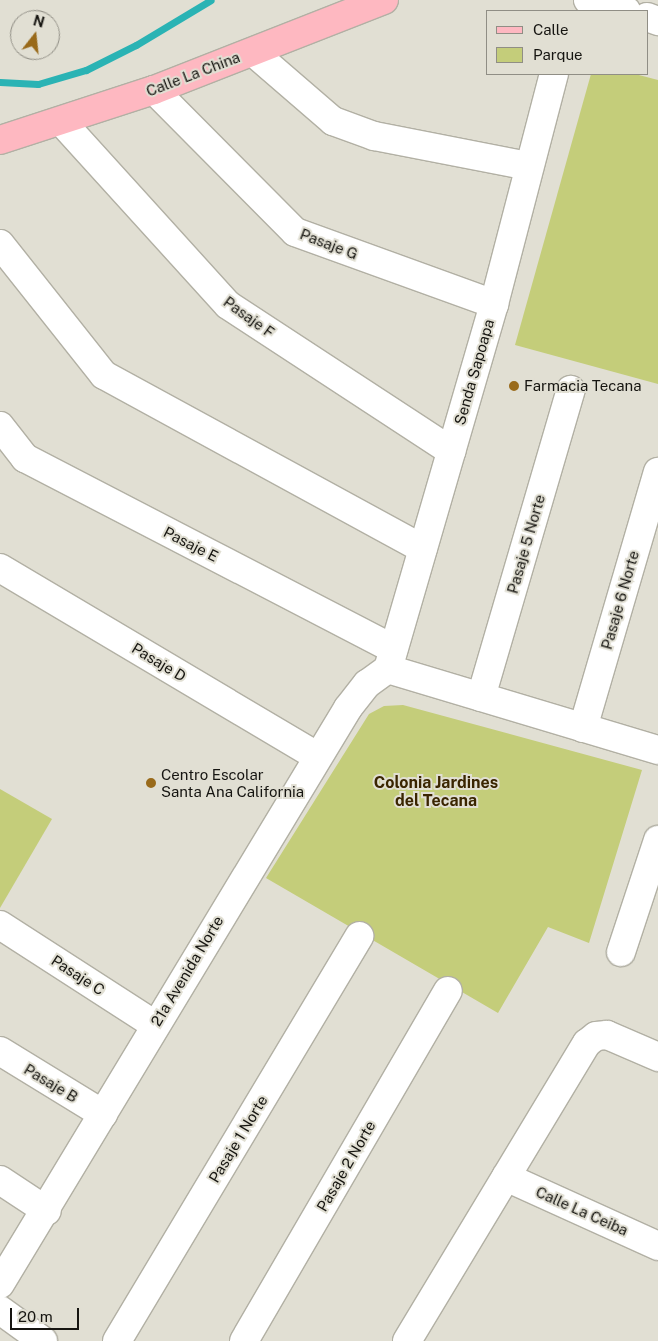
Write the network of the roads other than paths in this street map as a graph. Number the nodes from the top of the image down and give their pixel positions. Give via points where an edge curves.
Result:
1 (384, 0) edge
2 (588, 0) edge
3 (623, 10) edge
4 (253, 52) junction
5 (554, 75) edge
6 (154, 90) junction
7 (61, 121) junction
8 (0, 140) edge
9 (528, 166) junction
10 (0, 244) edge
11 (494, 304) junction
12 (571, 390) dead end
13 (0, 426) edge
14 (451, 451) junction
15 (658, 472) edge
16 (422, 548) junction
17 (0, 568) edge
18 (391, 659) junction
19 (481, 697) junction
20 (583, 728) junction
21 (658, 750) edge
22 (318, 756) junction
23 (658, 840) edge
24 (0, 925) edge
25 (358, 936) dead end
26 (621, 952) dead end
27 (448, 991) dead end
28 (155, 1025) junction
29 (0, 1051) edge
30 (658, 1057) edge
31 (103, 1114) junction
32 (506, 1177) junction
33 (0, 1180) edge
34 (46, 1211) junction
35 (658, 1246) edge
36 (0, 1284) edge
37 (0, 1310) edge
38 (43, 1341) edge
39 (117, 1341) edge
40 (244, 1341) edge
41 (407, 1341) edge

1 - 4 main road, Calle La China
2 - 3 street
4 - 6 main road, Calle La China
4 - 9 street via 333,121 374,136
5 - 9 street, Senda Sapoapa
6 - 7 main road, Calle La China
6 - 11 street, Pasaje G via 296,232
7 - 8 main road, Calle La China
7 - 14 street, Pasaje F via 228,305
9 - 11 street, Senda Sapoapa
10 - 16 street via 104,375
11 - 14 street, Senda Sapoapa
12 - 19 street, Pasaje 5 Norte
13 - 18 street, Pasaje E via 25,458
14 - 16 street, Senda Sapoapa
15 - 20 street, Pasaje 6 Norte
16 - 18 street, Senda Sapoapa
17 - 22 street, Pasaje D
18 - 19 street, Pasaje E
18 - 22 street, 21a Avenida Norte via 348,708
19 - 20 street, Pasaje E
20 - 21 street, Pasaje E
22 - 28 street, 21a Avenida Norte
23 - 26 street
24 - 28 street, Pasaje C
25 - 39 street, Pasaje 1 Norte
27 - 40 street, Pasaje 2 Norte
28 - 31 street, 21a Avenida Norte
29 - 31 street, Pasaje B
30 - 32 street via 607,1035 596,1036 587,1043
31 - 34 street, 21a Avenida Norte
32 - 35 street, Calle La Ceiba
32 - 41 street
33 - 34 street
34 - 36 street, 21a Avenida Norte
37 - 38 street

